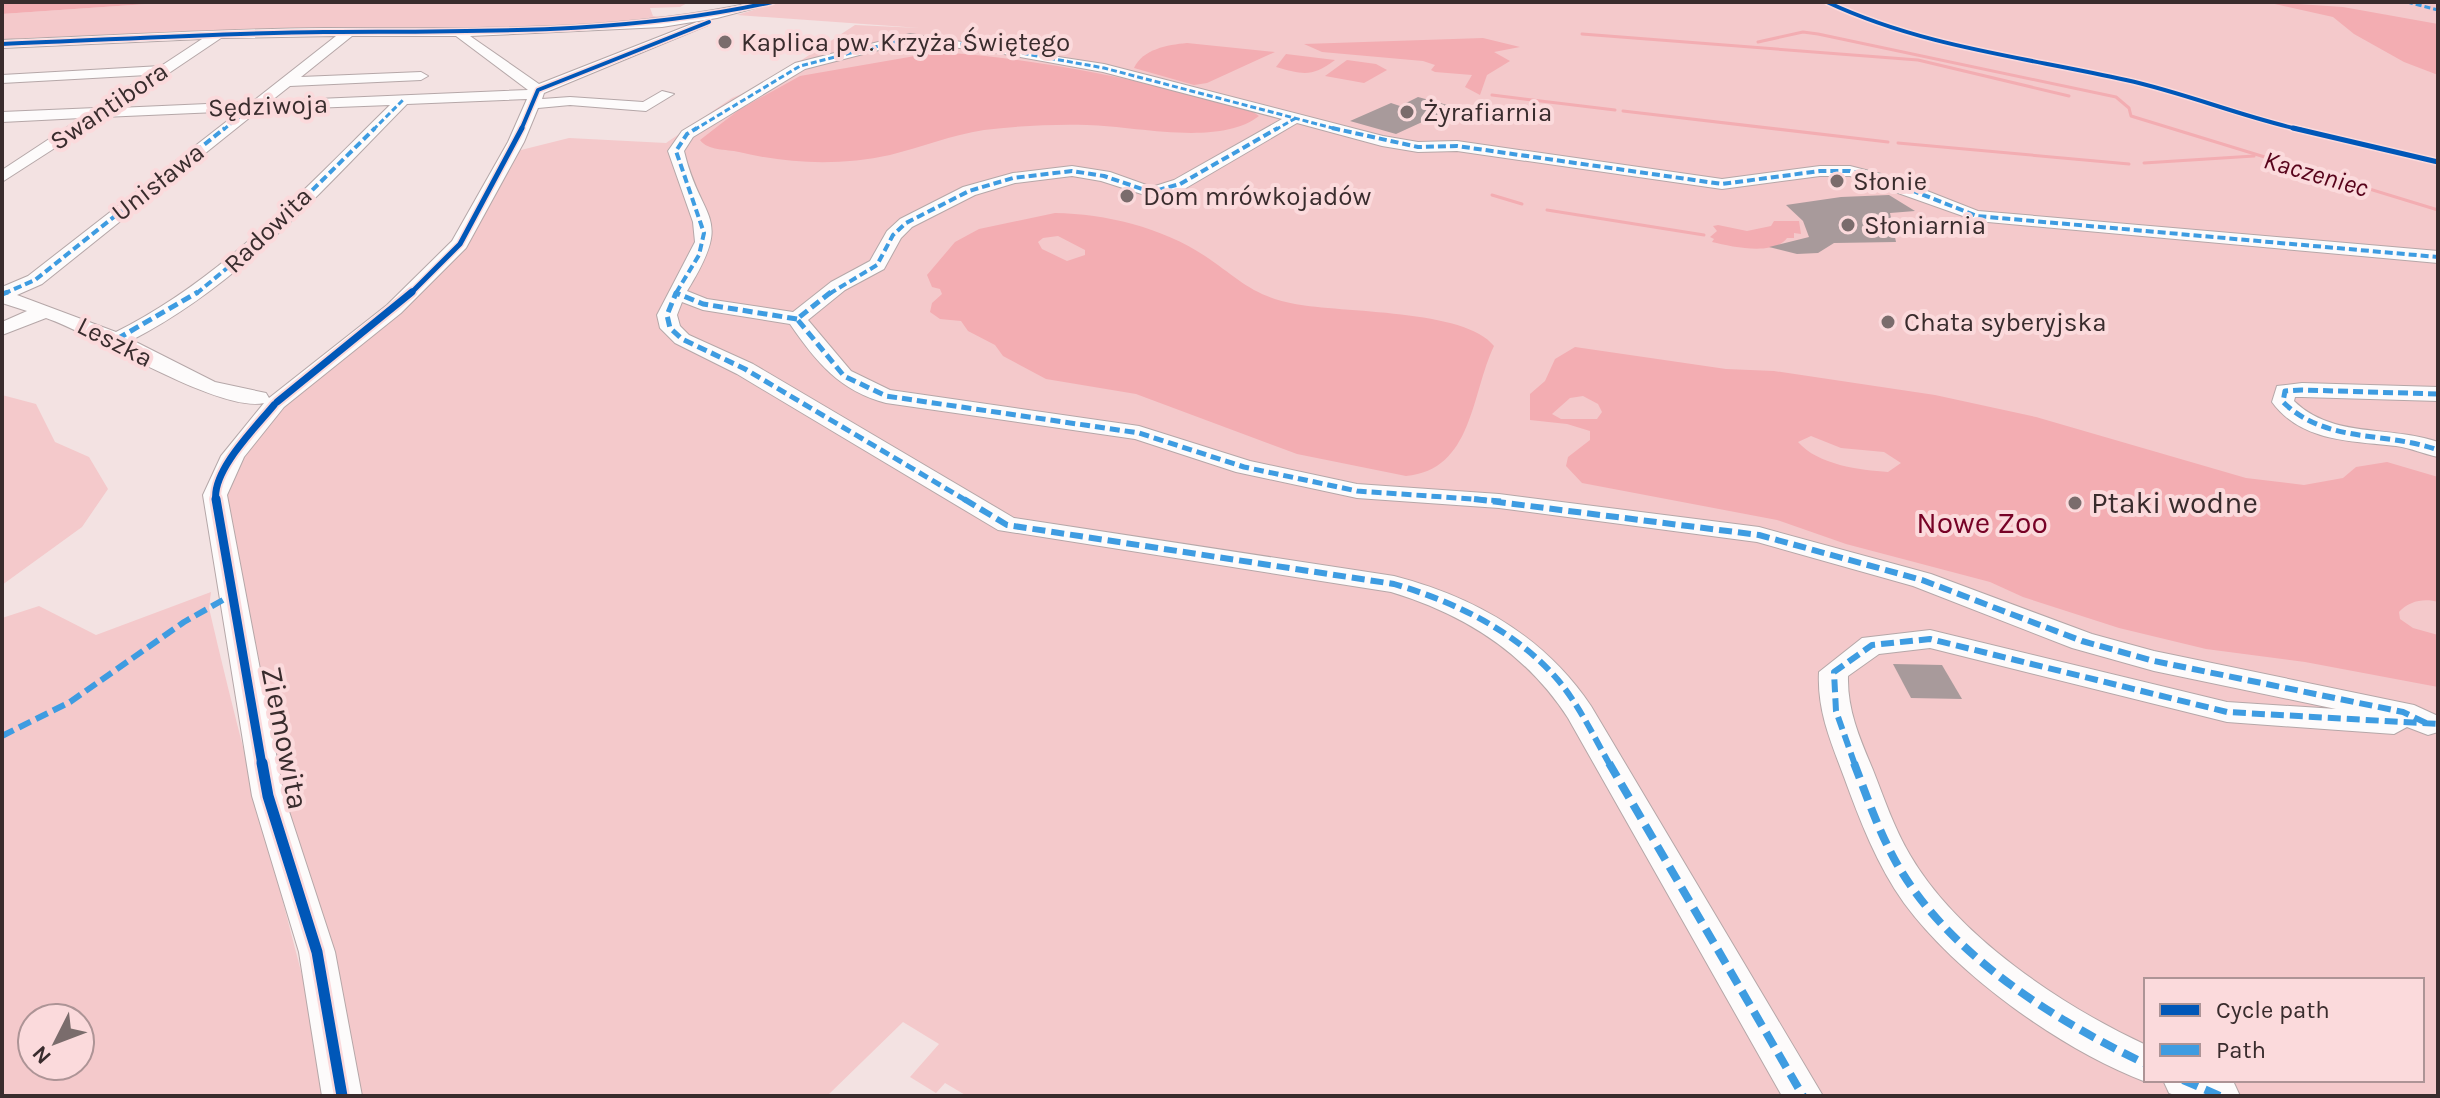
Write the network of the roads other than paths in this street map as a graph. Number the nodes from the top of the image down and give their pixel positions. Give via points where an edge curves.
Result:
1 (772, 2) edge
2 (730, 12) junction
3 (348, 33) junction
4 (465, 34) junction
5 (217, 36) junction
6 (70, 42) junction
7 (2, 44) edge
8 (43, 57) dead end
9 (162, 70) junction
10 (421, 76) dead end
11 (2, 79) edge
12 (283, 82) junction
13 (667, 94) dead end
14 (534, 96) junction
15 (403, 100) junction
16 (253, 106) junction
17 (646, 107) junction
18 (99, 112) junction
19 (2, 117) edge
20 (1296, 118) junction
21 (625, 120) dead end
22 (2, 177) edge
23 (2438, 257) edge
24 (2, 295) edge
25 (672, 304) junction
26 (47, 310) junction
27 (797, 319) junction
28 (2, 329) edge
29 (117, 339) junction
30 (2438, 394) edge
31 (260, 407) junction
32 (2438, 450) edge
33 (2433, 724) edge
34 (2144, 1063) edge
35 (2188, 1082) edge
36 (342, 1096) edge
37 (1803, 1096) edge
38 (2220, 1096) edge

1 - 2 street
2 - 4 street via 588,28
2 - 14 street, Sędziwoja
3 - 4 street
3 - 5 street
3 - 12 street, Unisława
4 - 14 street via 462,37
5 - 6 street
5 - 9 street, Swantibora
6 - 7 street
6 - 8 street
9 - 11 street
9 - 18 street, Swantibora
10 - 12 street
12 - 16 street, Unisława
13 - 17 street
14 - 15 street, Sędziwoja
14 - 17 street
14 - 31 street, Ziemowita via 516,142 460,244 394,309 305,382
15 - 16 street, Sędziwoja
15 - 29 street, Radowita via 224,274 161,319
16 - 18 street, Sędziwoja
16 - 24 street, Unisława via 35,280
17 - 21 street
18 - 19 street, Sędziwoja
18 - 22 street, Swantibora
20 - 23 street via 1404,145 1457,146 1705,183 1756,184 1823,170 1851,171 1907,186 1977,216
20 - 25 street via 1104,68 993,48 910,38 828,56 777,78 683,139 676,151 677,167 704,228 704,242
20 - 27 street via 1180,184 1151,192 1072,171 1013,178 969,191 912,218 893,235 877,265 838,286
24 - 26 street, Leszka
25 - 27 street
25 - 37 street via 670,328 682,339 745,369 1007,525 1394,584 1431,595 1498,628 1559,681 1580,713
26 - 28 street
26 - 29 street, Leszka
27 - 33 street via 832,369 848,382 886,396 1139,433 1244,467 1357,491 1499,501 1759,535 1922,580 2111,649 2403,712
29 - 31 street, Leszka via 190,379
30 - 32 street via 2302,390 2285,391 2283,402 2315,426
31 - 36 street, Ziemowita via 222,469 215,495 268,796 317,952
33 - 34 street via 2227,712 1930,639 1880,642 1834,672 1831,700 1899,867 1945,924 2020,989
35 - 38 street

